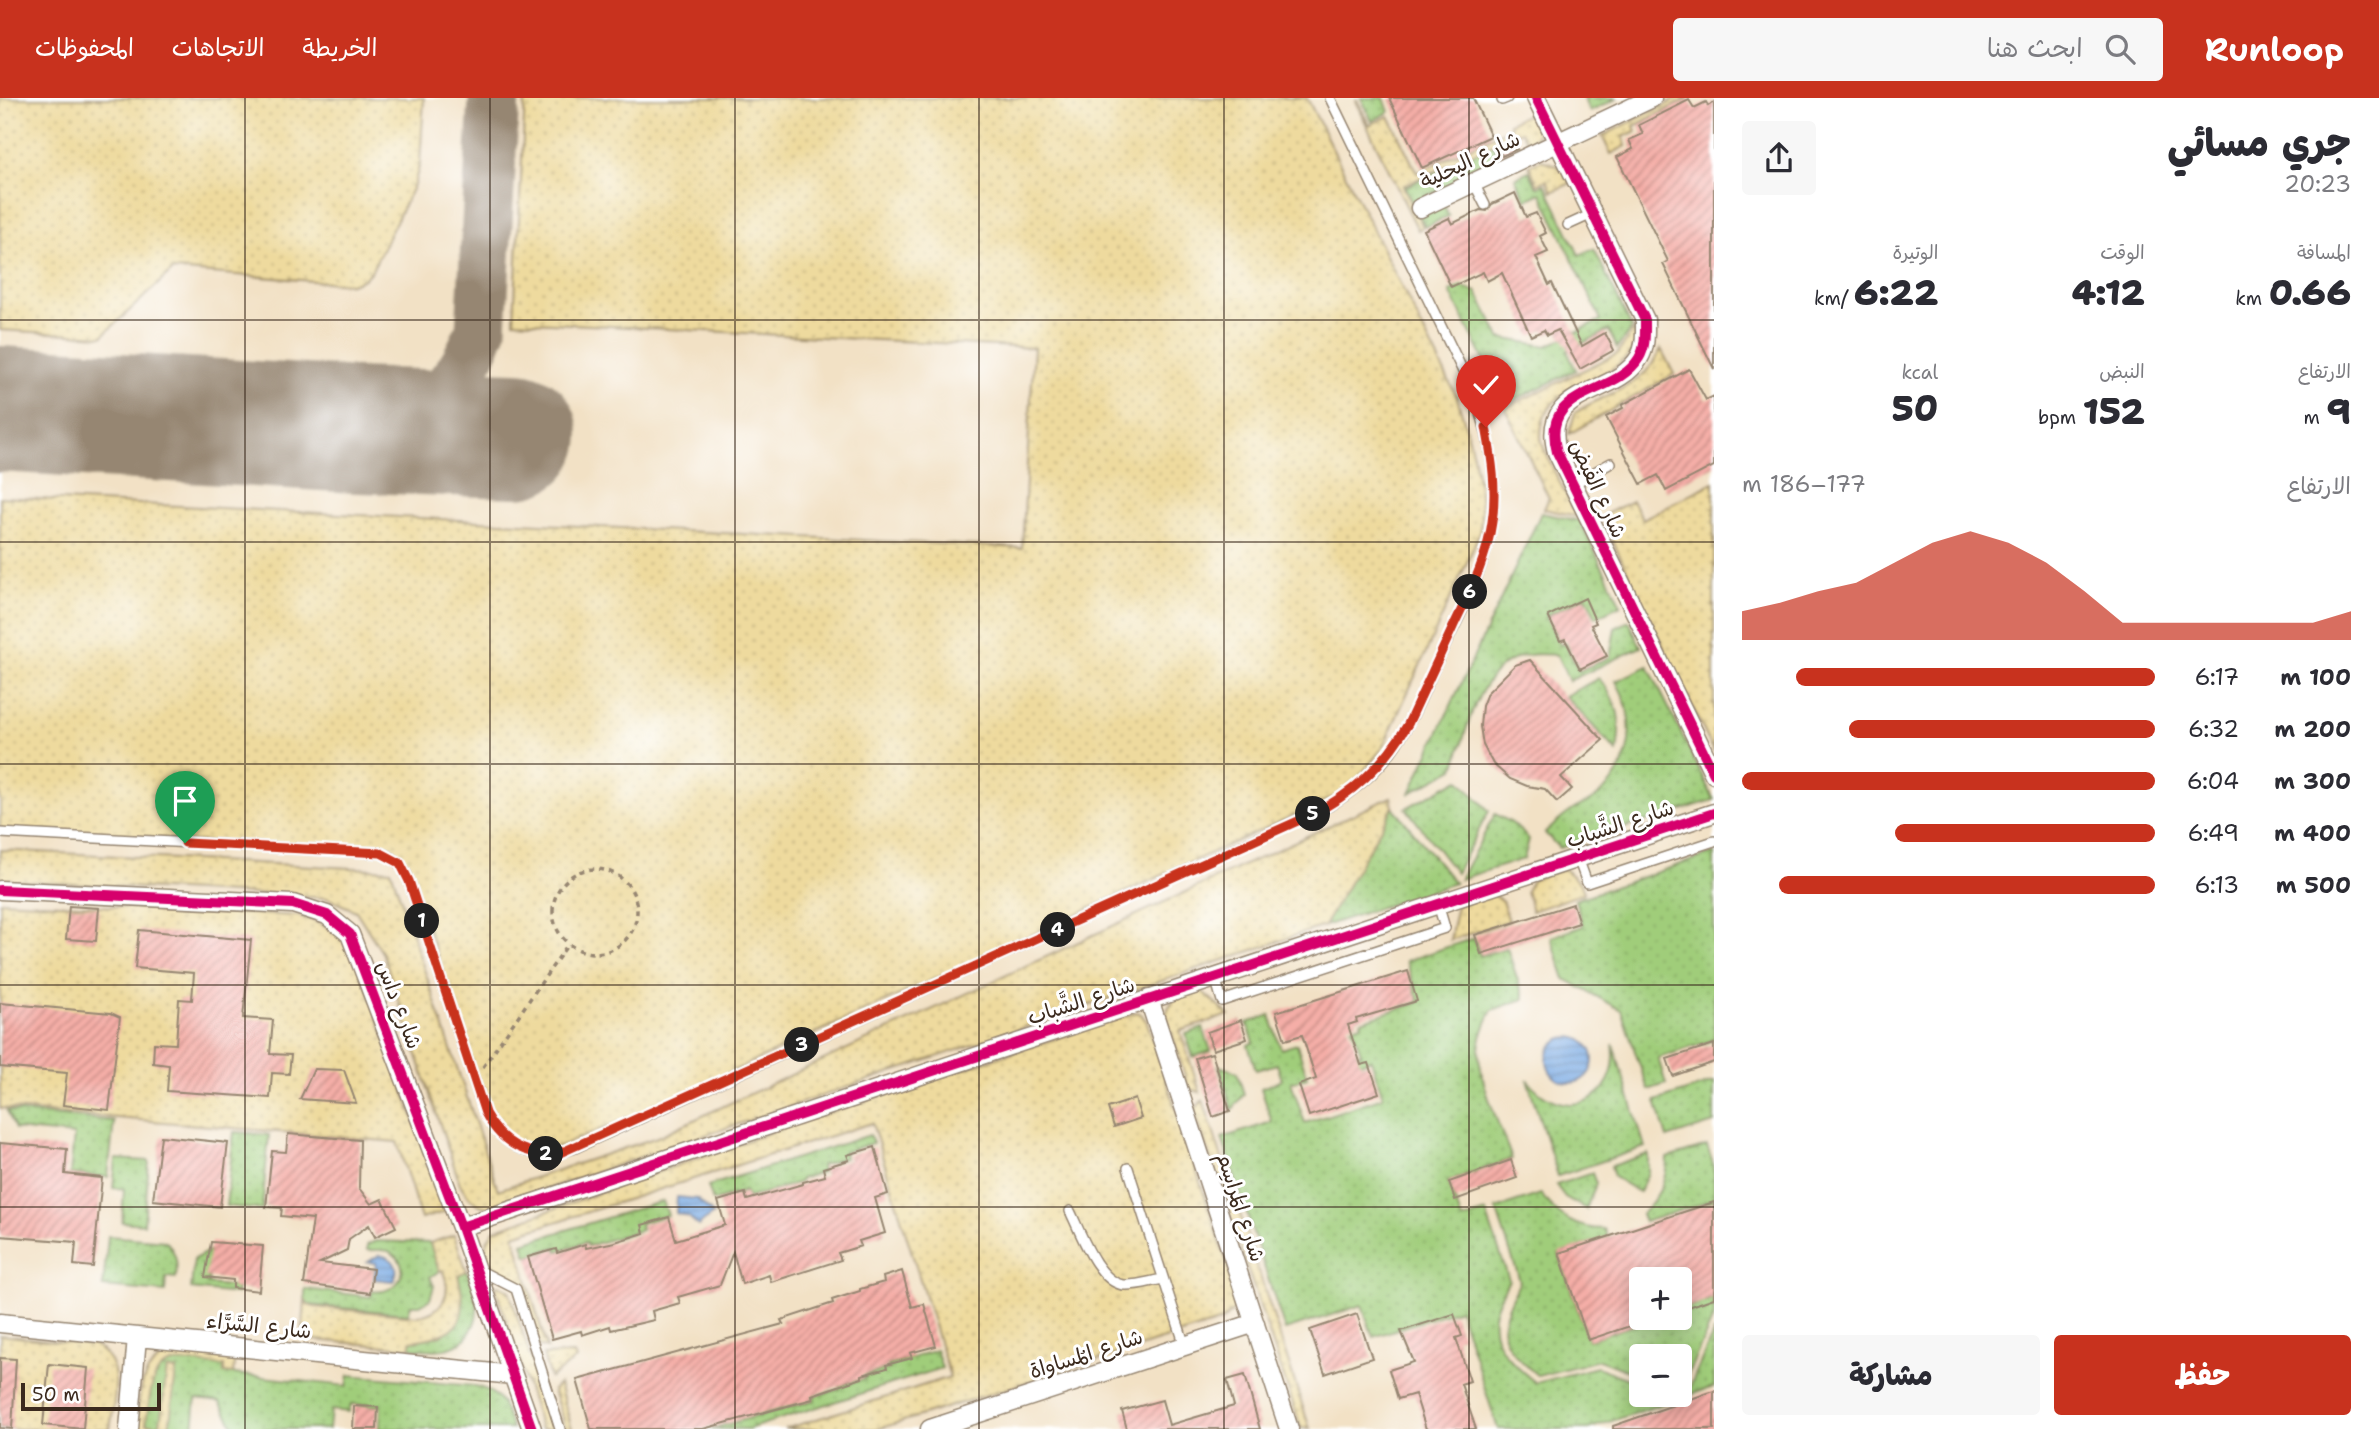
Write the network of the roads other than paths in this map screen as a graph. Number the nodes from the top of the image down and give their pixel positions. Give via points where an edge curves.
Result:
1 (1330, 98) edge
2 (1535, 98) edge
3 (1652, 98) edge
4 (1558, 144) junction
5 (1474, 183) junction
6 (1485, 205) dead end
7 (1420, 208) dead end
8 (1592, 214) junction
9 (1568, 225) dead end
10 (1611, 463) dead end
11 (1573, 484) junction
12 (1714, 774) edge
13 (1714, 813) edge
14 (0, 833) edge
15 (1714, 841) edge
16 (1578, 858) junction
17 (0, 890) edge
18 (1438, 904) junction
19 (1215, 977) junction
20 (1149, 999) junction
21 (1128, 1168) dead end
22 (1070, 1211) dead end
23 (460, 1227) junction
24 (475, 1268) junction
25 (1163, 1279) junction
26 (1255, 1323) junction
27 (0, 1324) edge
28 (137, 1337) junction
29 (1185, 1346) junction
30 (513, 1375) junction
31 (129, 1429) edge
32 (532, 1429) edge
33 (560, 1429) edge
34 (930, 1429) edge
35 (1289, 1429) edge

1 - 14 lane via 1475,396 1486,427 1494,490 1492,522 1474,584 1408,724 1382,762 1349,794 575,1148 545,1154 515,1147 502,1138 485,1113 406,872 391,856
2 - 4 street, شارع الفَيض
3 - 4 street, شارع اليحلية
4 - 5 street, شارع اليحلية
4 - 8 street, شارع الفَيض
5 - 6 lane
5 - 7 street, شارع اليحلية
8 - 9 lane
8 - 11 street, شارع الفَيض via 1645,320 1645,340 1639,359 1622,375 1568,403 1556,418 1552,435
10 - 11 lane
11 - 12 street, شارع الفَيض
13 - 16 street, شارع الشَّباب
15 - 16 lane, شارع الشَّباب via 1587,883
16 - 18 street, شارع الشَّباب
17 - 23 street, شارع داس via 293,904 327,915 351,934
18 - 19 street, شارع الشَّباب
18 - 19 lane via 1445,928 1222,1001
19 - 20 street, شارع الشَّباب
20 - 23 street, شارع الشَّباب
20 - 26 street, شارع المَراسِم
21 - 25 lane
22 - 25 lane via 1097,1266 1108,1278 1123,1285
23 - 24 street, شارع داس
24 - 30 street, شارع داس
24 - 33 lane via 516,1289
25 - 29 lane
26 - 29 street, شارع المُساواة
26 - 35 street, شارع المَراسِم
27 - 28 street, شارع السَّرَّاء
28 - 30 street, شارع السَّرَّاء
28 - 31 street
29 - 34 street, شارع المُساواة
30 - 32 street, شارع داس

